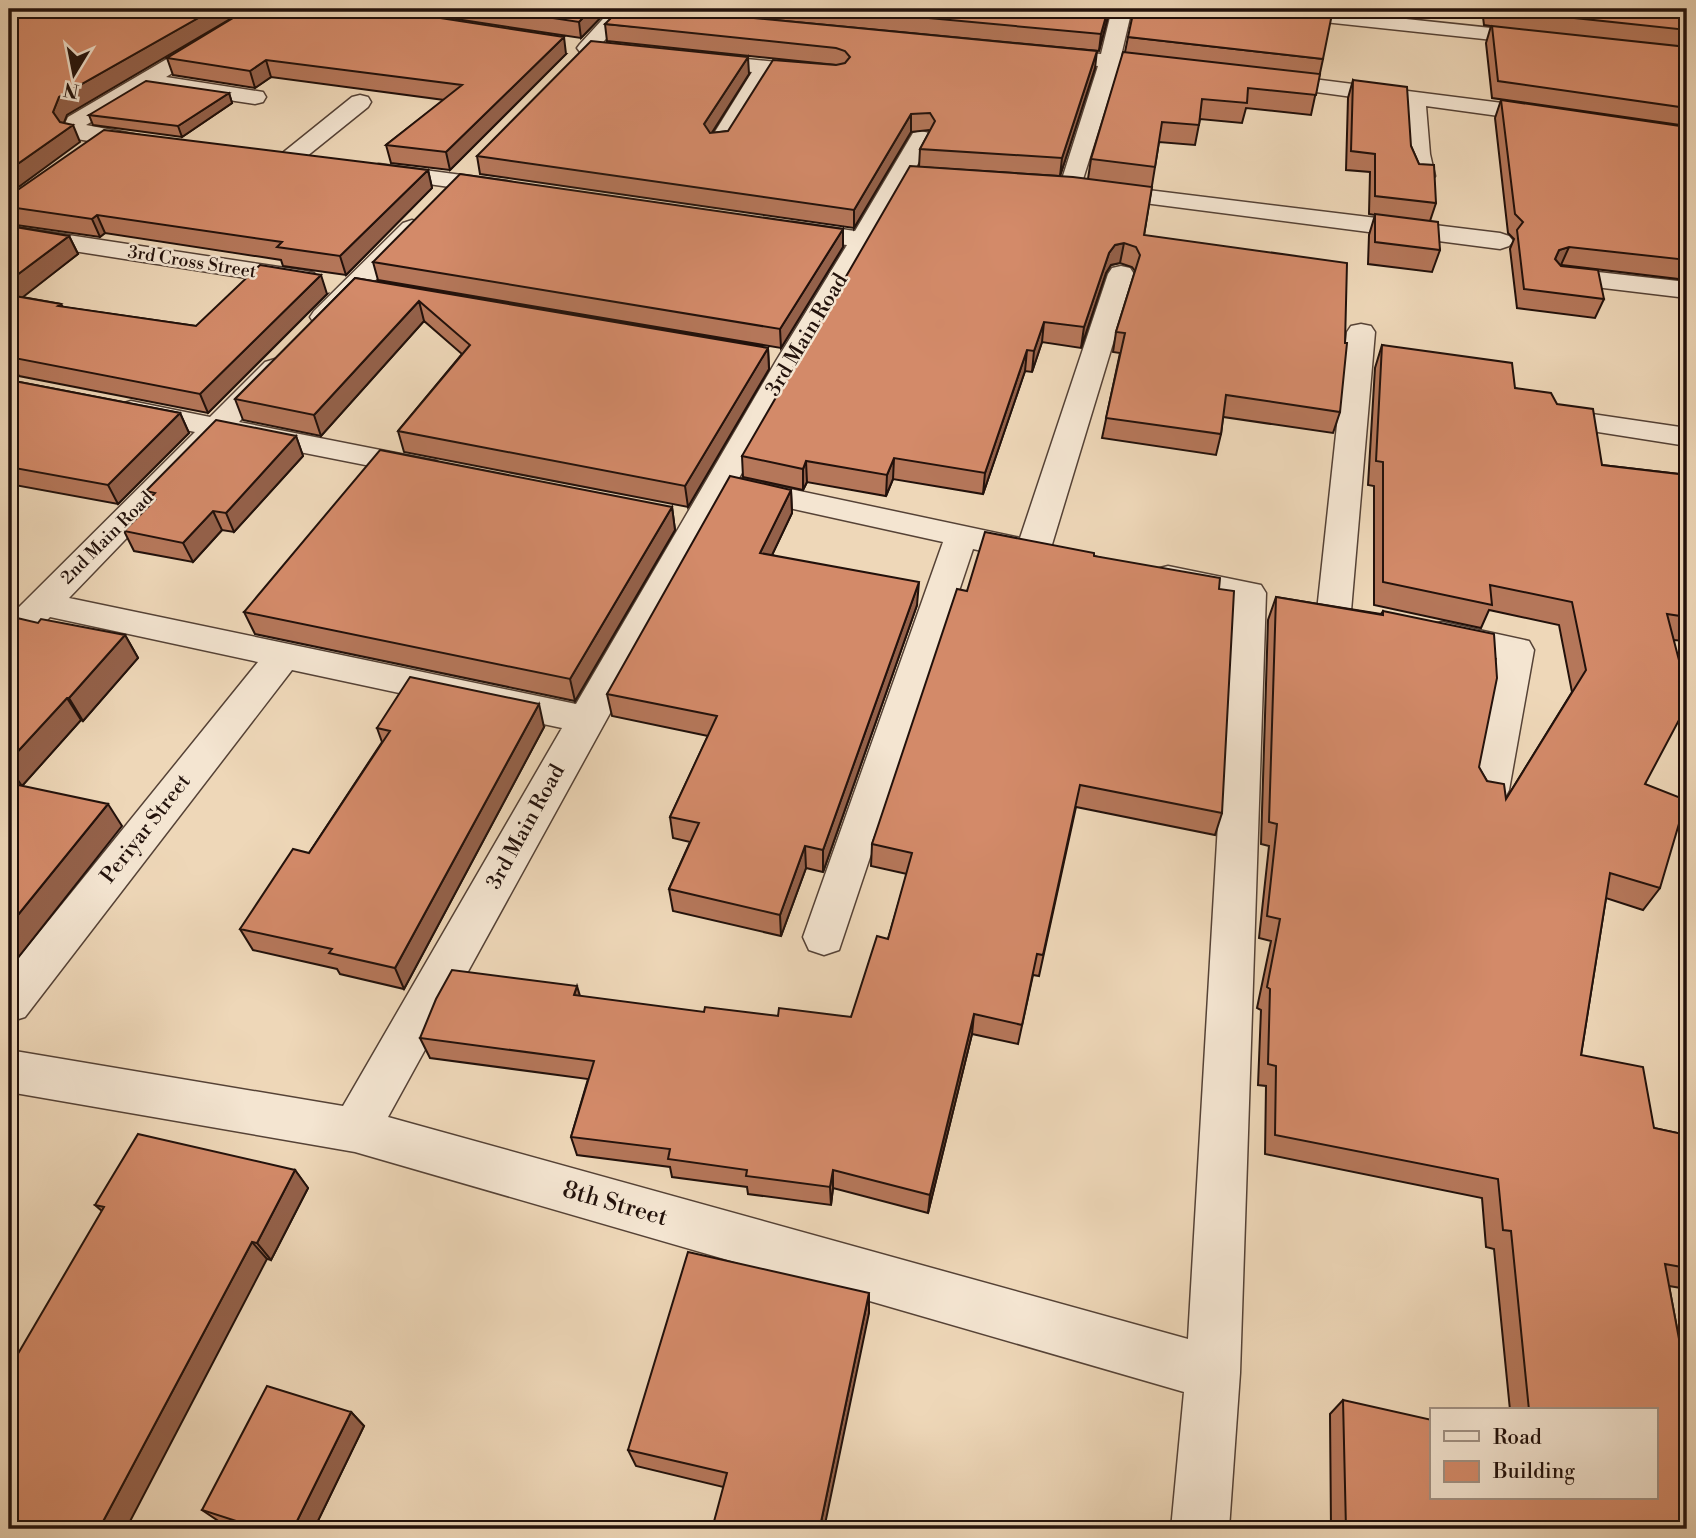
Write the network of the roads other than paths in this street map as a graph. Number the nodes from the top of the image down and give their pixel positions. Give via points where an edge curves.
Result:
1 (266, 9) edge
2 (1122, 9) edge
3 (1259, 9) edge
4 (621, 11) edge
5 (673, 19) edge
6 (1564, 41) edge
7 (587, 48) junction
8 (614, 51) edge
9 (1028, 53) edge
10 (565, 55) dead end
11 (682, 59) edge
12 (1110, 61) junction
13 (766, 67) junction
14 (1193, 71) edge
15 (836, 74) edge
16 (1249, 77) edge
17 (146, 81) junction
18 (255, 97) dead end
19 (1415, 97) junction
20 (360, 102) dead end
21 (1565, 119) edge
22 (921, 138) edge
23 (719, 143) edge
24 (177, 147) edge
25 (900, 175) junction
26 (1423, 176) edge
27 (979, 180) edge
28 (1005, 182) edge
29 (1071, 187) junction
30 (452, 188) junction
31 (541, 193) edge
32 (769, 226) edge
33 (9, 233) edge
34 (863, 240) junction
35 (1500, 241) dead end
36 (1121, 274) dead end
37 (1562, 276) edge
38 (355, 287) junction
39 (1687, 290) edge
40 (382, 291) edge
41 (1361, 332) dead end
42 (309, 333) edge
43 (290, 352) edge
44 (100, 404) edge
45 (1558, 418) edge
46 (217, 427) junction
47 (1687, 437) edge
48 (458, 474) edge
49 (720, 484) junction
50 (961, 537) junction
51 (1032, 551) junction
52 (1073, 558) edge
53 (1127, 569) edge
54 (1277, 599) junction
55 (42, 604) junction
56 (1412, 627) edge
57 (9, 638) edge
58 (283, 656) junction
59 (586, 720) junction
60 (1489, 790) edge
61 (824, 937) dead end
62 (9, 1003) edge
63 (9, 1071) edge
64 (355, 1130) junction
65 (1213, 1373) junction
66 (1200, 1529) edge

1 - 17 street
2 - 12 street
3 - 6 street
4 - 5 street
4 - 7 street
7 - 8 street
7 - 10 street
9 - 12 street
11 - 13 street
12 - 14 street
12 - 29 street
13 - 15 street
13 - 23 street
16 - 19 street
17 - 18 street
17 - 24 street via 76,122 74,128 96,146
19 - 21 street
19 - 26 street
20 - 30 street via 274,158
22 - 25 street, 3rd Main Road
25 - 27 street
25 - 34 street, 3rd Main Road
28 - 29 street
29 - 35 street
30 - 31 street
30 - 38 street
32 - 34 street
33 - 38 street, 3rd Cross Street
34 - 49 street, 3rd Main Road via 777,358
36 - 51 street
37 - 39 street
38 - 40 street, 3rd Cross Street
38 - 42 street
41 - 54 street via 1347,614
43 - 46 street, 2nd Main Road
44 - 46 street
45 - 47 street
46 - 48 street
46 - 55 street, 2nd Main Road
49 - 50 street
49 - 59 street, 3rd Main Road via 686,519
50 - 51 street
50 - 61 street
51 - 52 street
53 - 54 street
54 - 65 street
55 - 57 street, 2nd Main Road
55 - 58 street
56 - 60 street via 1516,650
58 - 59 street
58 - 62 street, Periyar Street
59 - 64 street, 3rd Main Road
63 - 64 street, 8th Street
64 - 65 street, 8th Street
65 - 66 street

